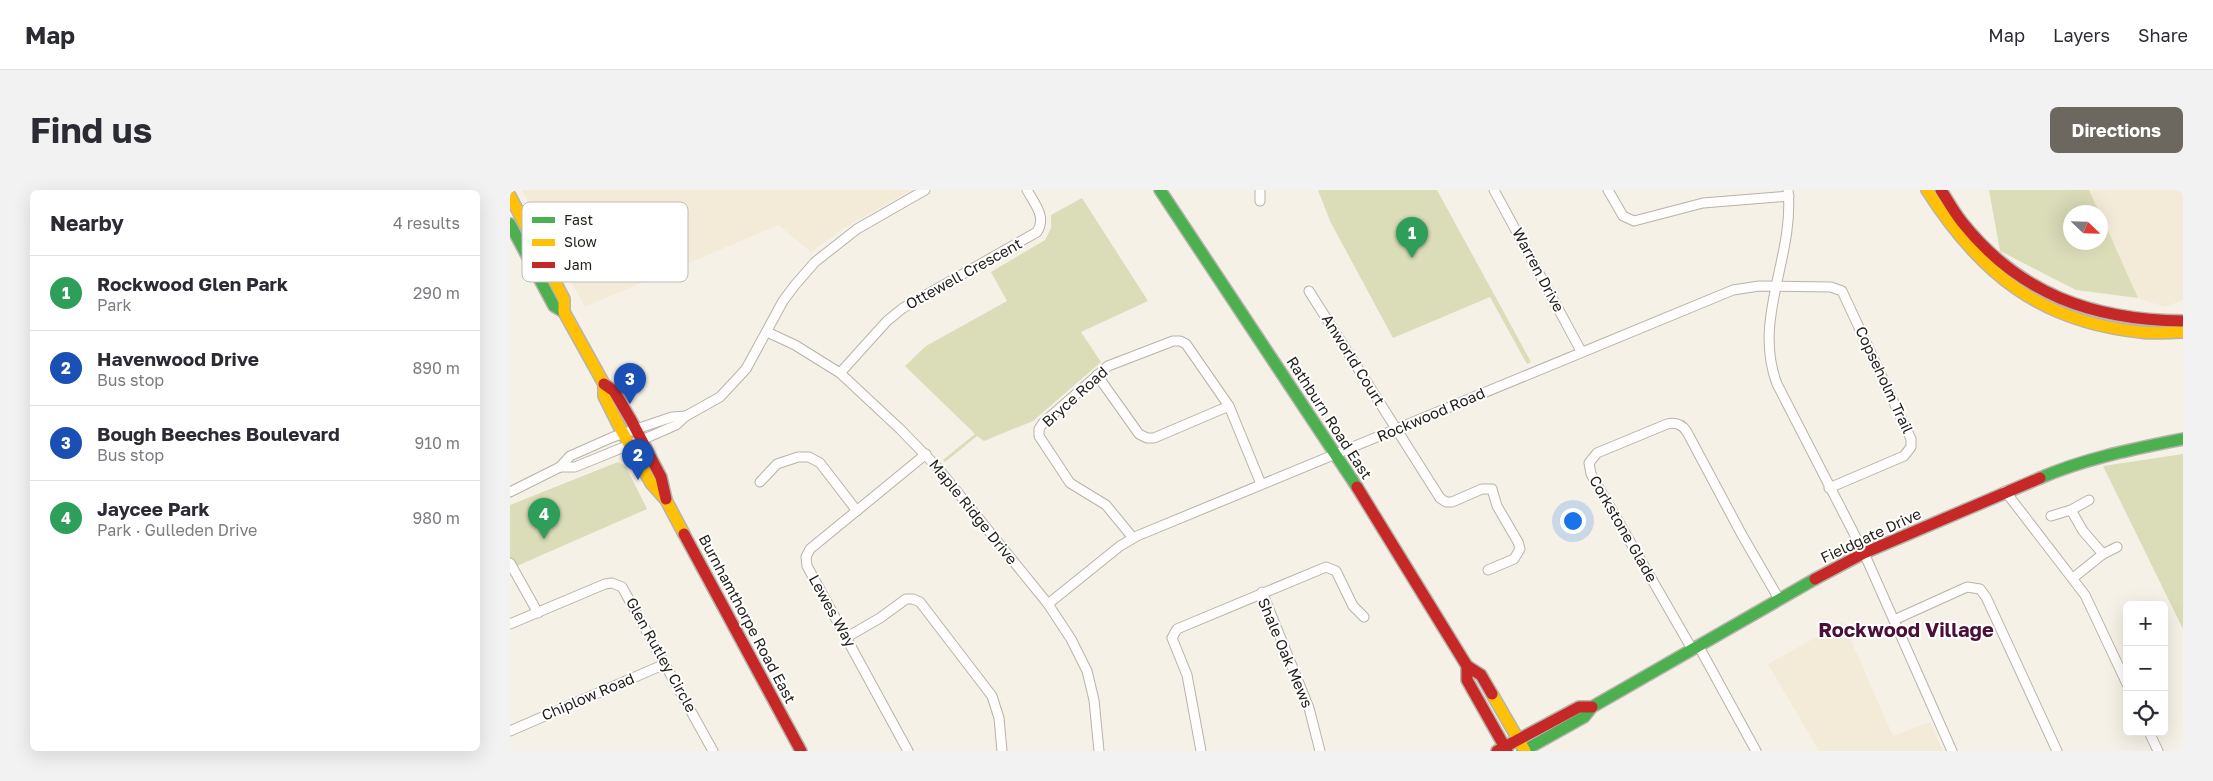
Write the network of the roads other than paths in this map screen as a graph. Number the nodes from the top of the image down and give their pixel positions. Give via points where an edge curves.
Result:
1 (925, 190) edge
2 (1027, 190) edge
3 (1160, 190) edge
4 (1260, 190) edge
5 (1494, 190) edge
6 (1608, 190) edge
7 (1927, 190) edge
8 (1941, 190) edge
9 (1789, 193) edge
10 (510, 196) edge
11 (1260, 201) dead end
12 (522, 219) edge
13 (510, 224) edge
14 (522, 246) edge
15 (541, 282) edge
16 (555, 282) edge
17 (1775, 286) junction
18 (1309, 290) dead end
19 (564, 312) junction
20 (2183, 321) edge
21 (767, 332) junction
22 (2183, 332) edge
23 (1582, 351) junction
24 (840, 373) junction
25 (1097, 375) junction
26 (1229, 406) junction
27 (1397, 430) junction
28 (633, 437) junction
29 (2183, 440) edge
30 (926, 454) junction
31 (1336, 454) junction
32 (760, 482) dead end
33 (1261, 484) junction
34 (1830, 488) junction
35 (2005, 491) junction
36 (510, 492) edge
37 (2089, 500) dead end
38 (2071, 510) junction
39 (857, 511) junction
40 (2050, 516) dead end
41 (1133, 538) junction
42 (2118, 547) dead end
43 (1864, 553) junction
44 (2103, 554) junction
45 (510, 563) edge
46 (1488, 570) dead end
47 (2073, 578) junction
48 (1262, 592) junction
49 (1779, 599) junction
50 (1048, 604) junction
51 (538, 613) junction
52 (1364, 617) dead end
53 (1894, 620) junction
54 (510, 624) edge
55 (847, 637) junction
56 (1695, 647) junction
57 (665, 664) junction
58 (1467, 666) junction
59 (2123, 675) edge
60 (1592, 707) junction
61 (510, 730) edge
62 (2151, 736) edge
63 (1518, 739) junction
64 (1502, 750) edge
65 (713, 751) edge
66 (801, 751) edge
67 (908, 751) edge
68 (1002, 751) edge
69 (1099, 751) edge
70 (1201, 751) edge
71 (1320, 751) edge
72 (1524, 751) edge
73 (1756, 751) edge
74 (1952, 751) edge
75 (2057, 751) edge
76 (2158, 751) edge

1 - 21 street via 857,229 824,254 794,285
2 - 24 street, Ottewell Crescent via 1041,216 1037,232 903,308
3 - 31 street, Rathburn Road East
4 - 11 street
5 - 23 street, Warren Drive
6 - 9 street via 1623,216 1634,221 1703,203
7 - 22 street via 1957,236 1986,268 2027,297 2074,319 2118,331 2148,334
8 - 20 street via 1978,241 2035,287 2058,299 2123,318
9 - 17 street via 1789,226
10 - 12 street, Burnhamthorpe Road East
13 - 14 street, Burnhamthorpe Road East
15 - 19 street, Burnhamthorpe Road East via 554,306
16 - 19 street, Burnhamthorpe Road East via 564,299
17 - 23 street, Rockwood Road via 1748,286 1733,290
17 - 34 street via 1768,337 1772,369
17 - 34 street, Copseholm Trail via 1834,287 1844,294 1911,439 1904,456
18 - 27 street, Anworld Court
19 - 28 street, Burnhamthorpe Road East via 604,384 604,396
21 - 24 street, Maple Ridge Drive
21 - 28 street via 746,369 711,403 676,425
23 - 27 street, Rockwood Road
24 - 30 street, Maple Ridge Drive
25 - 26 street via 1139,434 1147,438 1154,438
25 - 26 street, Bryce Road via 1111,365 1180,341 1188,346
25 - 41 street, Bryce Road via 1043,423 1039,438 1070,483 1106,505
26 - 33 street, Bryce Road
27 - 31 street, Rockwood Road
27 - 46 street, Anworld Court via 1443,500 1453,502 1482,489 1492,489 1497,506 1520,549 1514,559
28 - 36 street via 570,456 560,467
28 - 66 street, Burnhamthorpe Road East via 651,483 666,500
29 - 35 street, Fieldgate Drive via 2070,464
30 - 39 street, Lewes Way
30 - 50 street, Maple Ridge Drive
31 - 33 street, Rockwood Road
31 - 58 street, Rathburn Road East
32 - 39 street via 777,464 809,457 820,464
33 - 41 street, Rockwood Road
34 - 43 street
35 - 43 street, Fieldgate Drive
35 - 47 street
37 - 38 street
38 - 40 street
38 - 44 street via 2082,531
39 - 55 street, Lewes Way via 810,549 806,557 807,566
41 - 50 street, Rockwood Road
42 - 44 street
43 - 49 street, Fieldgate Drive
43 - 53 street
44 - 47 street
45 - 51 street
47 - 59 street via 2091,606
48 - 52 street via 1331,567 1338,573 1353,606
48 - 70 street, Shale Oak Mews via 1181,626 1173,634 1188,682
48 - 71 street, Shale Oak Mews via 1309,708
49 - 56 street, Fieldgate Drive
49 - 56 street, Corkstone Glade via 1682,426 1667,424 1597,453 1589,463 1591,474
50 - 69 street, Maple Ridge Drive via 1071,639 1086,671 1094,700
51 - 54 street, Glen Rutley Circle
51 - 57 street, Glen Rutley Circle via 605,584 618,584 625,589
53 - 74 street
53 - 75 street via 1967,587 1980,589
55 - 67 street, Lewes Way
55 - 68 street via 906,599 920,602 992,696 999,718
56 - 60 street, Fieldgate Drive
56 - 73 street
57 - 61 street, Chiplow Road
57 - 65 street, Glen Rutley Circle
58 - 63 street, Rathburn Road East via 1481,675
58 - 64 street, Rathburn Road East via 1467,680
60 - 63 street, Fieldgate Drive via 1579,706
60 - 72 street, Fieldgate Drive via 1584,717
62 - 76 street
63 - 64 street, Fieldgate Drive
63 - 72 street, Rathburn Road East

